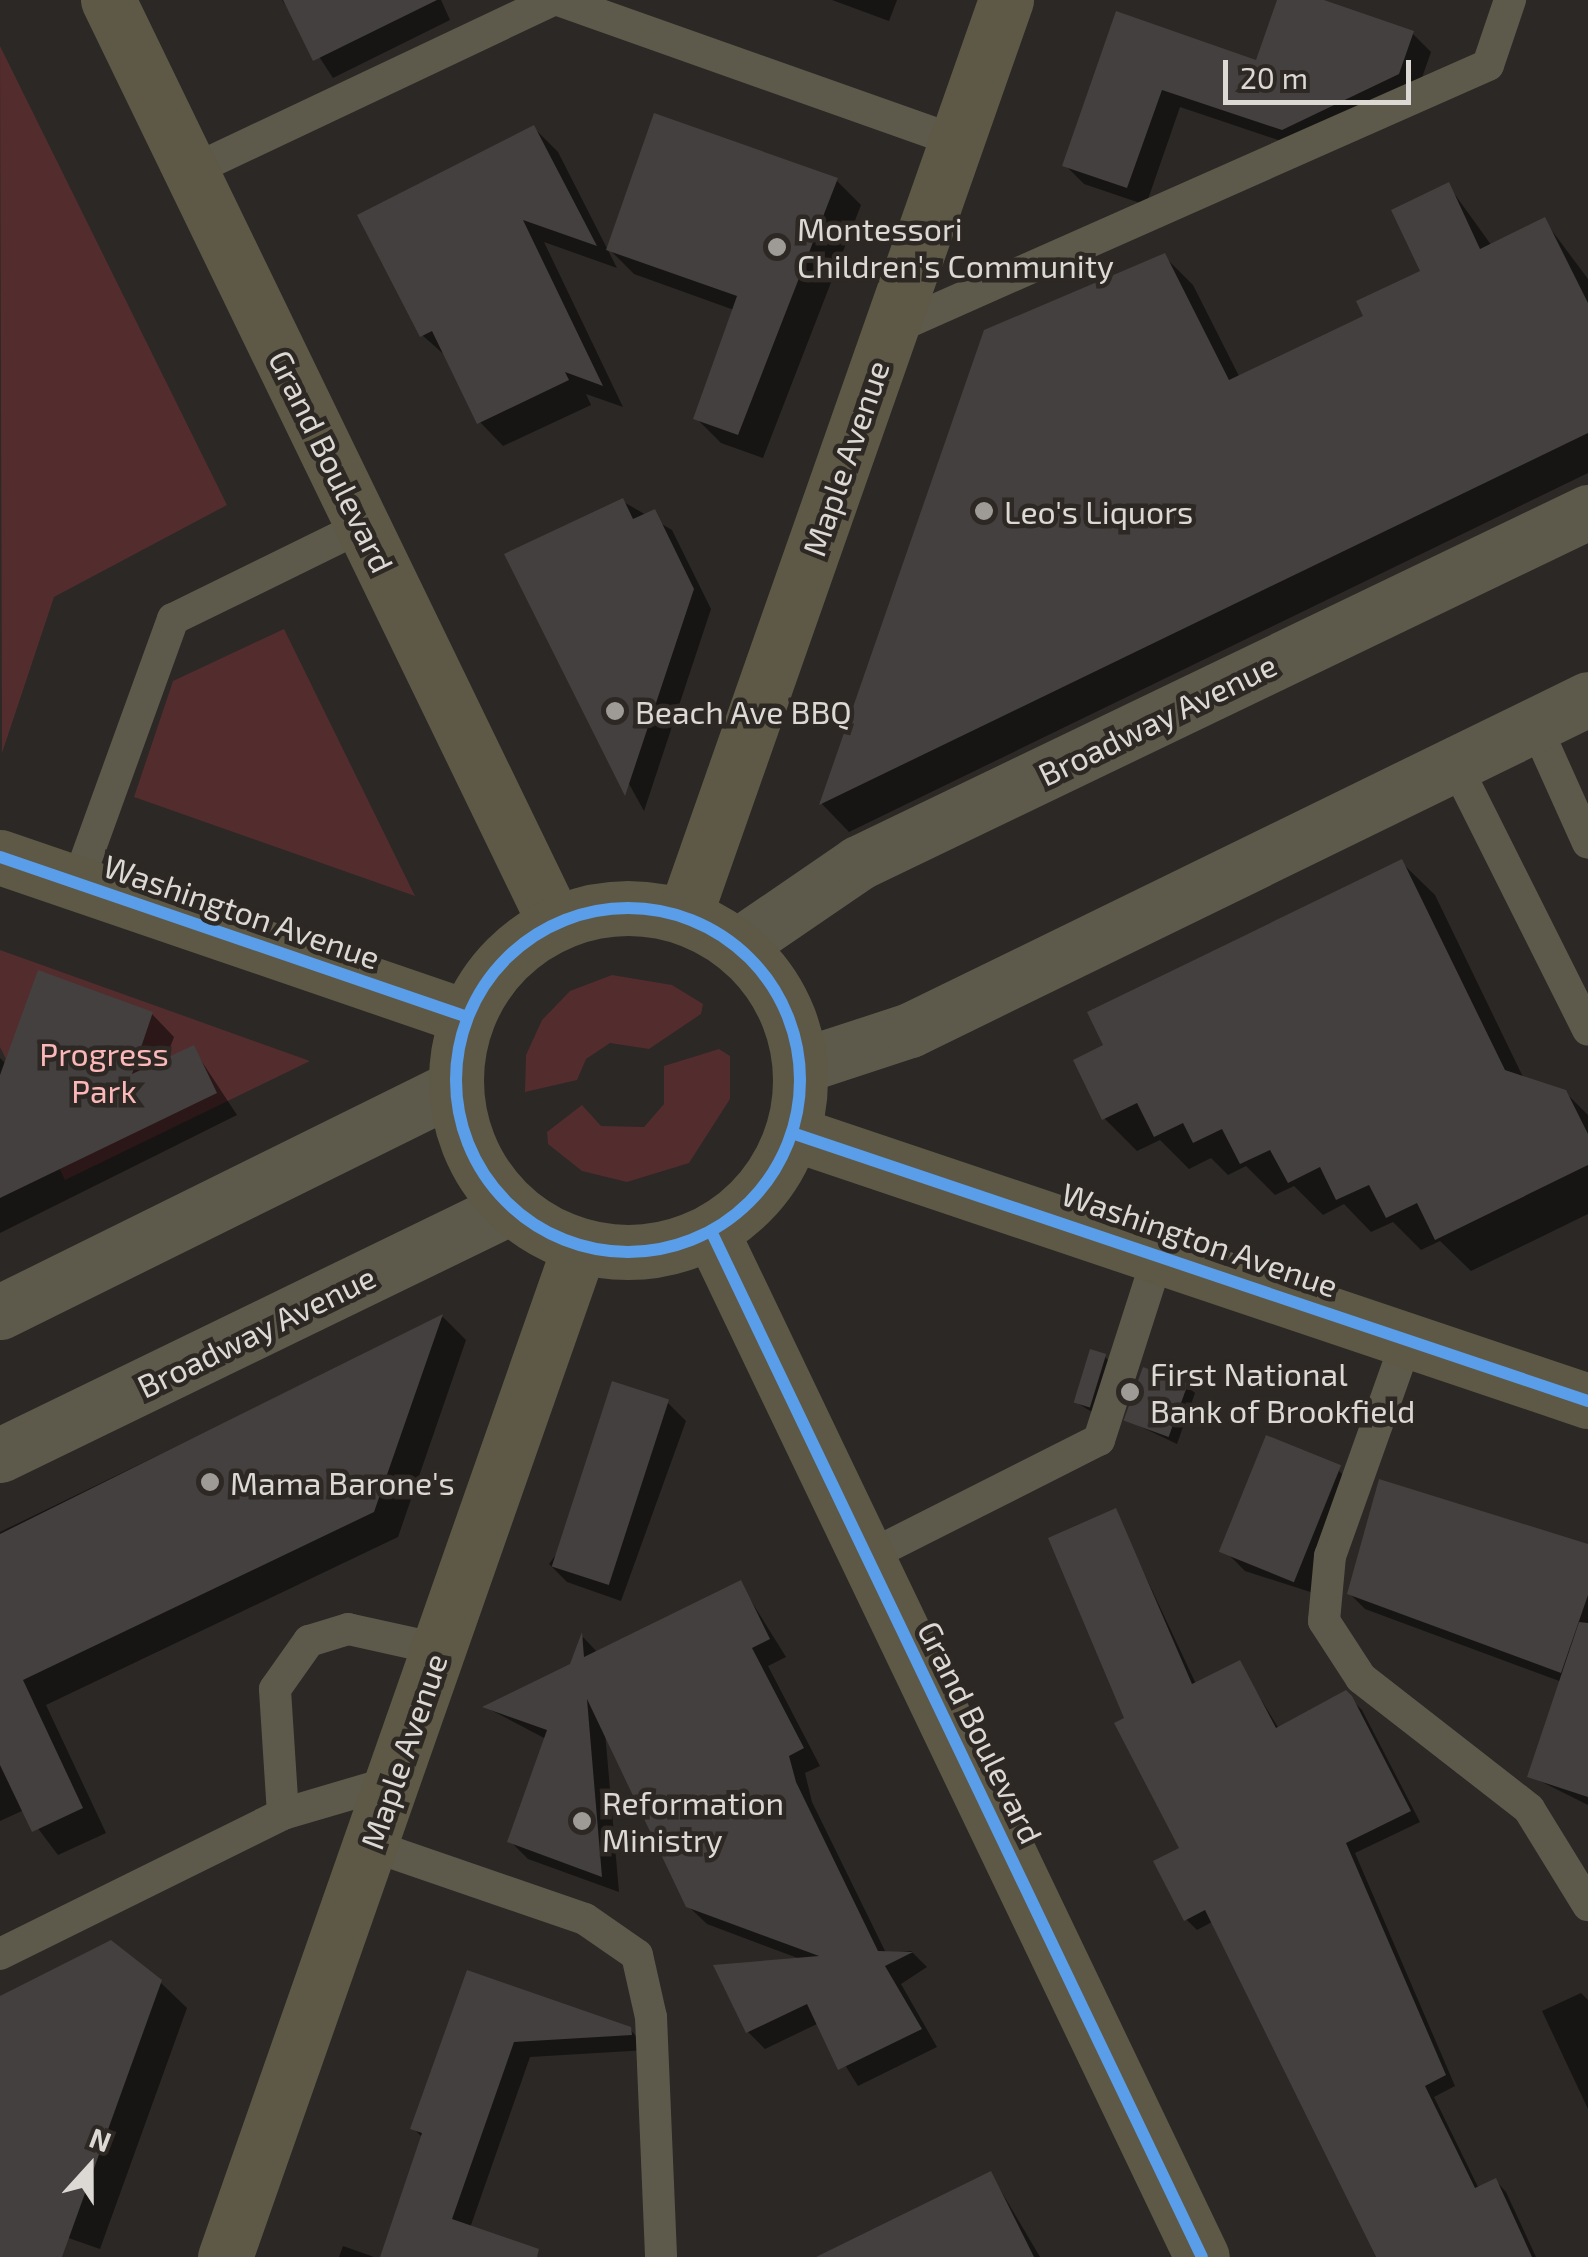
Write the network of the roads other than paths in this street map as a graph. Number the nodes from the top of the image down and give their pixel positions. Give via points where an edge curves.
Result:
1 (108, 0) edge
2 (556, 0) edge
3 (1006, 0) edge
4 (1510, 0) edge
5 (956, 141) junction
6 (191, 171) junction
7 (890, 330) junction
8 (1588, 512) edge
9 (363, 526) junction
10 (1588, 699) edge
11 (1534, 725) junction
12 (1455, 764) junction
13 (1588, 843) edge
14 (0, 858) edge
15 (77, 884) junction
16 (684, 917) junction
17 (555, 923) junction
18 (738, 946) junction
19 (466, 1017) junction
20 (1588, 1030) edge
21 (800, 1066) junction
22 (455, 1087) junction
23 (792, 1134) junction
24 (511, 1207) junction
25 (711, 1231) junction
26 (580, 1246) junction
27 (1159, 1253) junction
28 (0, 1312) edge
29 (1407, 1340) junction
30 (1588, 1402) edge
31 (0, 1455) edge
32 (868, 1557) junction
33 (438, 1649) junction
34 (392, 1782) junction
35 (283, 1814) junction
36 (370, 1845) junction
37 (1588, 1905) edge
38 (0, 1954) edge
39 (225, 2257) edge
40 (661, 2257) edge
41 (1202, 2257) edge

1 - 6 street, Grand Boulevard
2 - 5 lane
2 - 6 lane
3 - 5 street, Maple Avenue
4 - 7 lane via 1488,65
5 - 7 street, Maple Avenue
6 - 9 street, Grand Boulevard
7 - 16 street, Maple Avenue
8 - 18 street, Broadway Avenue via 858,863
9 - 15 lane via 173,619
9 - 17 street, Grand Boulevard
10 - 11 street
11 - 12 street
11 - 13 lane
12 - 20 lane
12 - 21 street via 910,1030
14 - 15 street, Washington Avenue
15 - 19 street, Washington Avenue
16 - 17 street via 626,908
16 - 18 street
17 - 19 street via 518,946
18 - 21 street via 790,1021
19 - 22 street
21 - 23 street
22 - 24 street via 462,1131
22 - 28 street
23 - 25 street via 774,1172
23 - 27 street, Washington Avenue
24 - 26 street
24 - 31 street, Broadway Avenue
25 - 26 street via 624,1252
25 - 32 street, Grand Boulevard
26 - 33 street, Maple Avenue
27 - 29 street, Washington Avenue
27 - 32 lane via 1099,1440
29 - 30 street, Washington Avenue
29 - 37 lane via 1330,1556 1324,1620 1361,1678 1529,1808
32 - 41 street, Grand Boulevard
33 - 34 street, Maple Avenue
33 - 35 lane via 348,1629 309,1641 275,1689
34 - 35 lane
34 - 36 street, Maple Avenue
35 - 38 lane
36 - 39 street, Maple Avenue
36 - 40 lane via 585,1919 637,1956 652,2017

